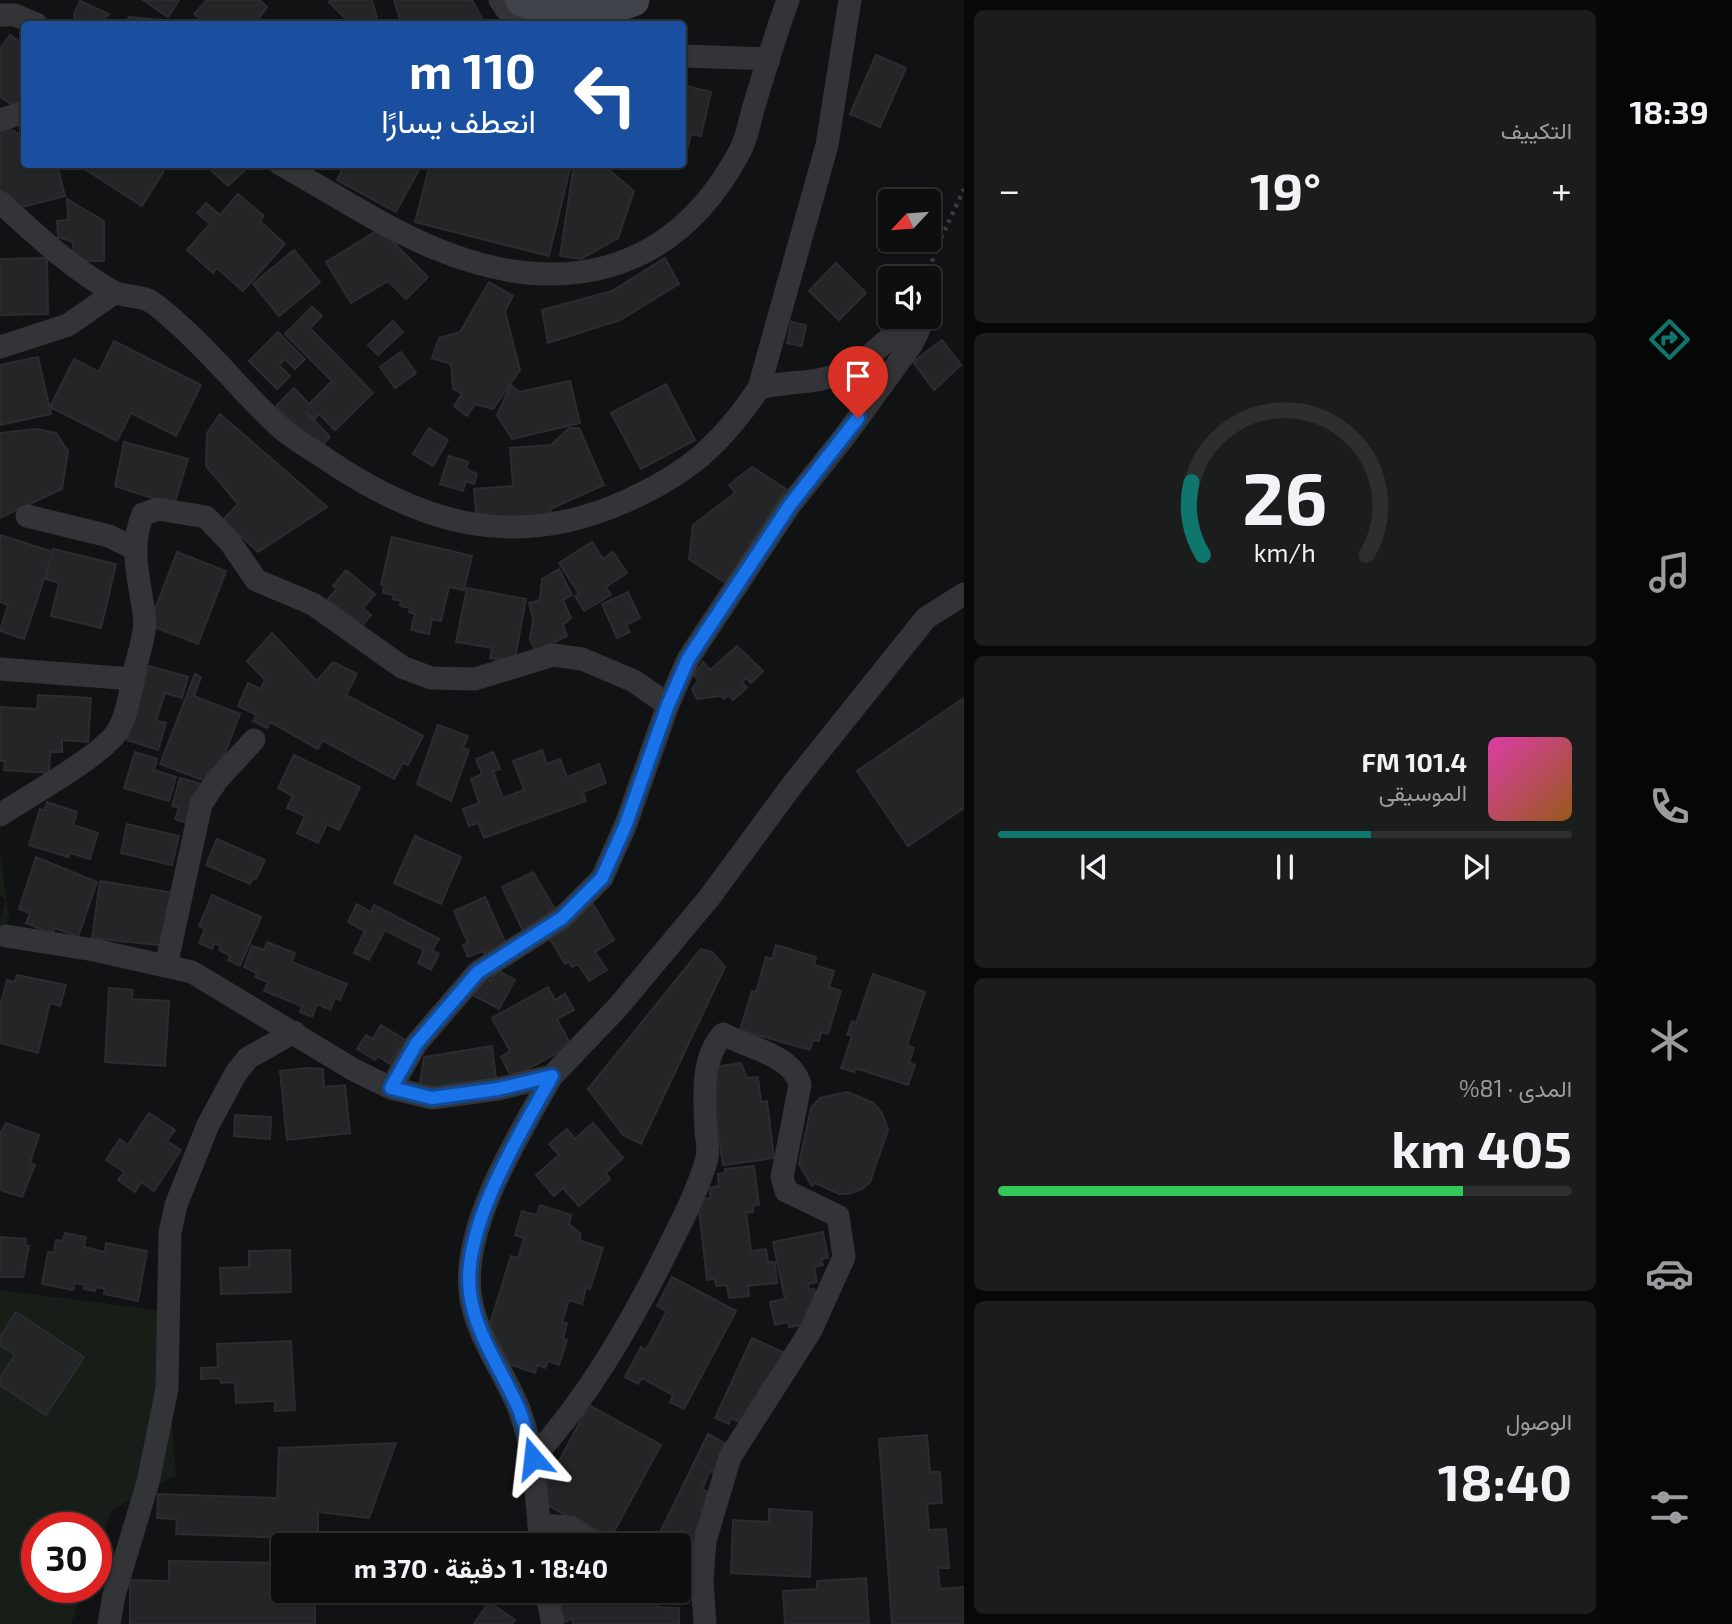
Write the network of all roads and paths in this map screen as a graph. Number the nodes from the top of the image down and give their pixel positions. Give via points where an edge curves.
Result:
1 (500, 0) edge
2 (522, 0) edge
3 (633, 0) edge
4 (788, 0) edge
5 (803, 0) edge
6 (850, 0) edge
7 (0, 15) edge
8 (29, 21) edge
9 (515, 21) edge
10 (771, 52) junction
11 (686, 56) edge
12 (21, 113) edge
13 (0, 120) edge
14 (288, 168) edge
15 (964, 189) edge
16 (0, 202) edge
17 (931, 266) edge
18 (114, 293) junction
19 (899, 329) edge
20 (920, 329) edge
21 (0, 347) edge
22 (759, 388) junction
23 (27, 516) dead end
24 (135, 549) junction
25 (964, 594) edge
26 (0, 669) edge
27 (133, 679) junction
28 (668, 705) junction
29 (254, 740) dead end
30 (0, 815) edge
31 (2, 938) edge
32 (166, 966) junction
33 (294, 1032) junction
34 (552, 1076) junction
35 (391, 1088) junction
36 (533, 1458) junction
37 (540, 1533) edge
38 (548, 1533) edge
39 (581, 1533) edge
40 (691, 1579) edge
41 (702, 1581) junction
42 (549, 1603) edge
43 (109, 1624) edge
44 (554, 1624) edge
45 (705, 1624) edge

1 - 9 street
2 - 3 street via 554,10 587,11
4 - 10 street
5 - 10 street
6 - 22 street via 827,145
7 - 8 street
10 - 11 street
10 - 14 street via 740,150 702,206 667,240 629,261 571,276 485,266 433,247
12 - 13 street
15 - 17 path
16 - 18 street via 44,242
18 - 21 street via 68,325
18 - 22 street via 148,300 212,356 282,429 344,471 408,506 468,523 510,529 562,525 664,484 700,459 735,423
19 - 22 street via 847,372
20 - 28 street via 790,505 712,621 688,659
23 - 24 street via 109,536
24 - 27 street via 145,616
24 - 28 street via 135,531 143,514 158,509 206,517 256,580 313,604 402,667 430,678 475,679 553,655 582,659 634,681
25 - 34 street via 926,618 709,898 618,1007
26 - 27 street
27 - 30 street via 115,735
28 - 35 street via 602,878 562,918 478,972 416,1044
29 - 32 street via 201,804
31 - 32 street
32 - 33 street via 219,986
33 - 35 street
33 - 43 street via 248,1058 236,1073 208,1125 176,1205 170,1231 167,1389 148,1482
34 - 35 street via 432,1098
34 - 36 street via 507,1156 479,1225 470,1278 476,1315 519,1409
36 - 37 street
36 - 41 street via 595,1379 631,1321 689,1208 707,1157 706,1074 713,1045 723,1034 784,1061 797,1072 800,1085 782,1177 786,1191 838,1216 844,1257 811,1330 730,1457 705,1541
38 - 39 street via 572,1527
40 - 41 street
41 - 45 street
42 - 44 street

